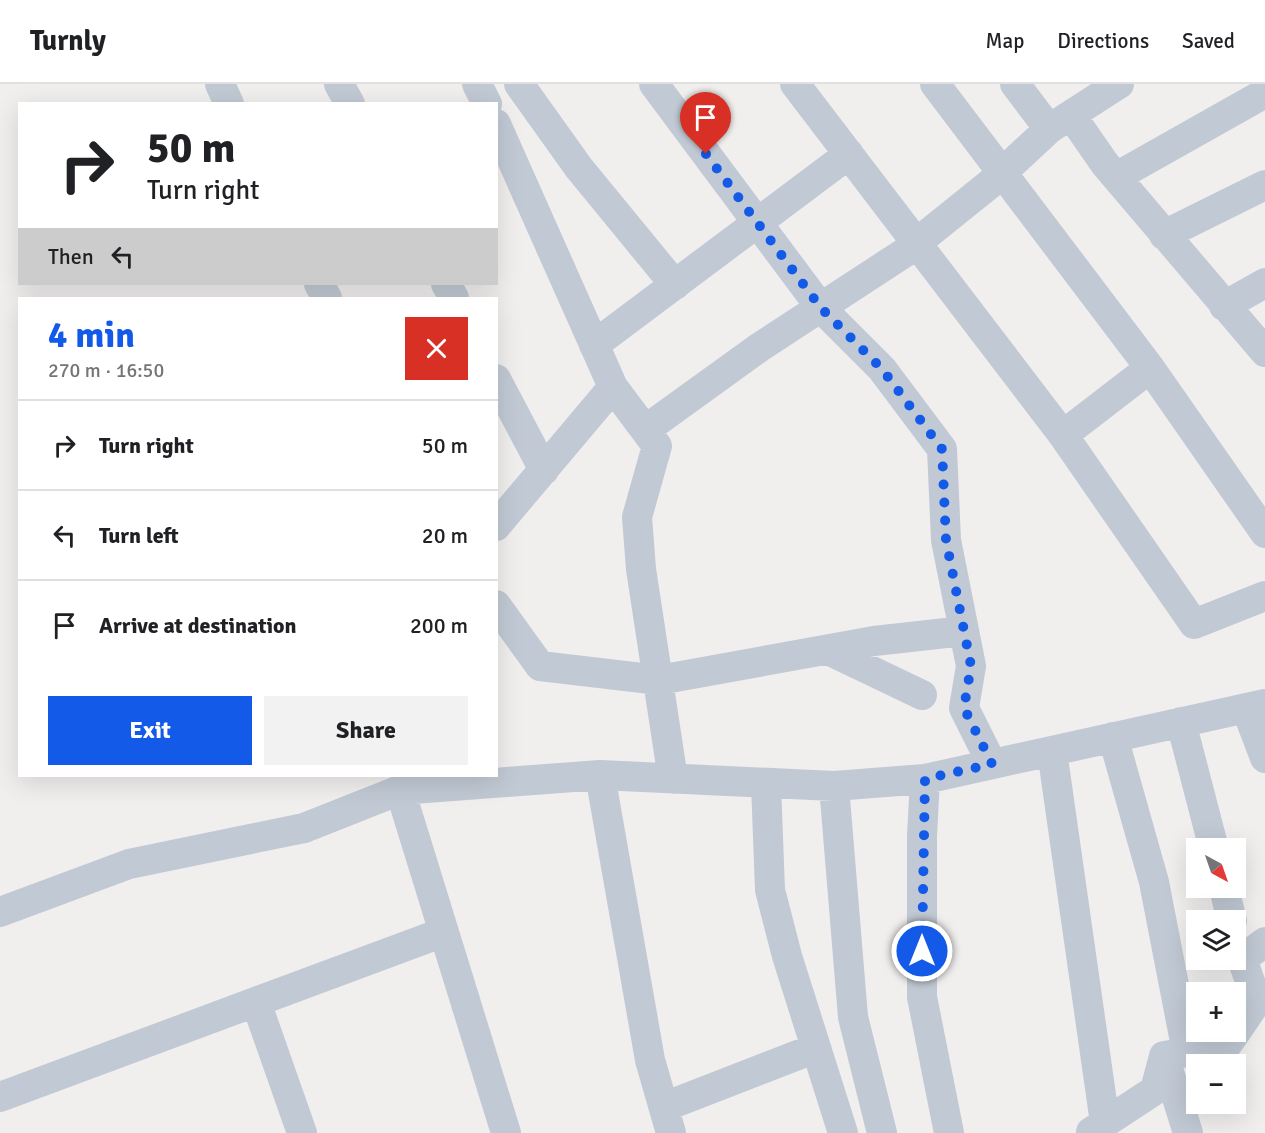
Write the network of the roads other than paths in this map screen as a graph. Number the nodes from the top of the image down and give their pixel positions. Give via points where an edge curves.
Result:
1 (220, 84) edge
2 (339, 84) edge
3 (477, 84) edge
4 (519, 84) edge
5 (654, 84) edge
6 (795, 84) edge
7 (935, 84) edge
8 (1015, 84) edge
9 (1119, 84) edge
10 (1265, 93) edge
11 (228, 102) edge
12 (349, 102) edge
13 (486, 102) edge
14 (1060, 122) junction
15 (498, 129) edge
16 (849, 154) junction
17 (1001, 173) junction
18 (1116, 177) junction
19 (1265, 185) edge
20 (758, 224) junction
21 (1164, 235) junction
22 (917, 243) junction
23 (1265, 283) edge
24 (675, 285) junction
25 (1224, 306) junction
26 (821, 308) junction
27 (594, 345) junction
28 (1265, 352) edge
29 (1150, 368) junction
30 (498, 383) edge
31 (613, 387) junction
32 (645, 430) junction
33 (1062, 435) junction
34 (544, 470) junction
35 (498, 524) edge
36 (1265, 533) edge
37 (1265, 596) edge
38 (498, 608) edge
39 (964, 631) junction
40 (828, 650) junction
41 (659, 680) junction
42 (922, 695) dead end
43 (1256, 706) edge
44 (1181, 722) junction
45 (1113, 737) junction
46 (1052, 751) junction
47 (1265, 758) edge
48 (992, 764) junction
49 (600, 775) junction
50 (673, 779) junction
51 (925, 779) junction
52 (766, 784) junction
53 (834, 786) junction
54 (400, 790) junction
55 (1211, 838) edge
56 (0, 912) edge
57 (444, 932) junction
58 (1248, 946) edge
59 (256, 1002) junction
60 (1261, 1010) edge
61 (1246, 1023) edge
62 (1229, 1042) edge
63 (816, 1048) junction
64 (1176, 1054) junction
65 (0, 1097) edge
66 (667, 1120) edge
67 (1097, 1128) edge
68 (302, 1133) edge
69 (506, 1133) edge
70 (843, 1133) edge
71 (882, 1133) edge
72 (949, 1133) edge
73 (1188, 1133) edge

1 - 11 street
2 - 12 street
3 - 13 street
4 - 24 street via 579,168
5 - 20 street
6 - 16 street
7 - 17 street
8 - 14 street
9 - 14 street
10 - 18 street
14 - 17 street
14 - 18 street
15 - 27 street
16 - 20 street
16 - 22 street
17 - 22 street
17 - 29 street
18 - 21 street
19 - 21 street
20 - 24 street
20 - 26 street
21 - 25 street
22 - 26 street
22 - 33 street
23 - 25 street
24 - 27 street
25 - 28 street
26 - 32 street
26 - 39 street via 882,369 942,449 946,540
27 - 31 street
29 - 33 street
29 - 36 street
30 - 34 street
31 - 32 street
31 - 34 street
32 - 41 street via 657,446 637,517
33 - 37 street via 1194,624
34 - 35 street
38 - 41 street via 540,666
39 - 40 street
39 - 48 street via 971,666 964,708
40 - 41 street
40 - 42 street
41 - 50 street
43 - 44 street
43 - 47 street
44 - 45 street
44 - 55 street
45 - 46 street
45 - 64 street via 1154,882
46 - 48 street
46 - 67 street
48 - 51 street
49 - 50 street
49 - 54 street
49 - 66 street via 650,1060
50 - 52 street
51 - 53 street
51 - 72 street via 922,998
52 - 53 street
52 - 63 street via 770,890
53 - 71 street via 853,1017
54 - 56 street via 304,828 129,864
54 - 57 street
57 - 59 street
57 - 69 street
58 - 60 street
59 - 65 street
59 - 68 street
60 - 61 street
62 - 64 street via 1226,1046
63 - 66 street
63 - 70 street
64 - 67 street via 1155,1090
64 - 73 street

